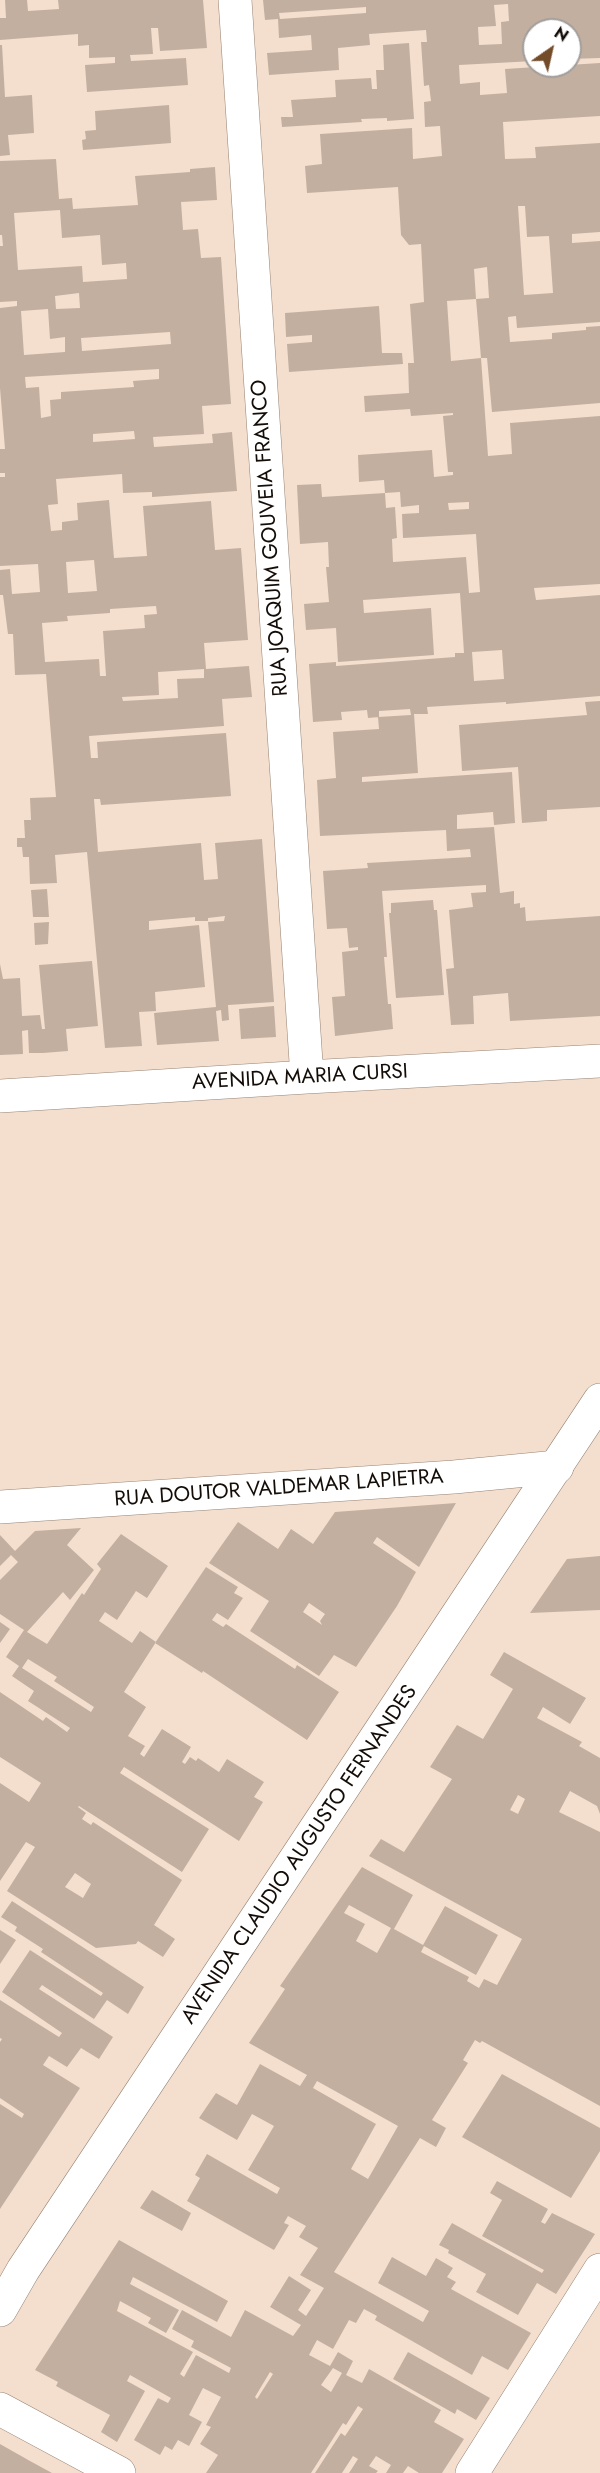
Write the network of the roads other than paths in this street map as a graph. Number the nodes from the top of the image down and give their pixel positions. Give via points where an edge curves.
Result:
1 (234, 0) edge
2 (600, 1061) edge
3 (307, 1077) junction
4 (0, 1096) edge
5 (600, 1400) edge
6 (557, 1467) junction
7 (0, 1507) edge
8 (600, 2270) edge
9 (0, 2310) edge
10 (0, 2409) edge
11 (119, 2473) edge
12 (471, 2473) edge

1 - 3 street, RUA JOAQUIM GOUVEIA FRANCO
2 - 3 street, AVENIDA MARIA CURSI
3 - 4 street, AVENIDA MARIA CURSI
5 - 6 street, AVENIDA CLAUDIO AUGUSTO FERNANDES
6 - 7 street, RUA DOUTOR VALDEMAR LAPIETRA
6 - 9 street, AVENIDA CLAUDIO AUGUSTO FERNANDES
8 - 12 street
10 - 11 street

